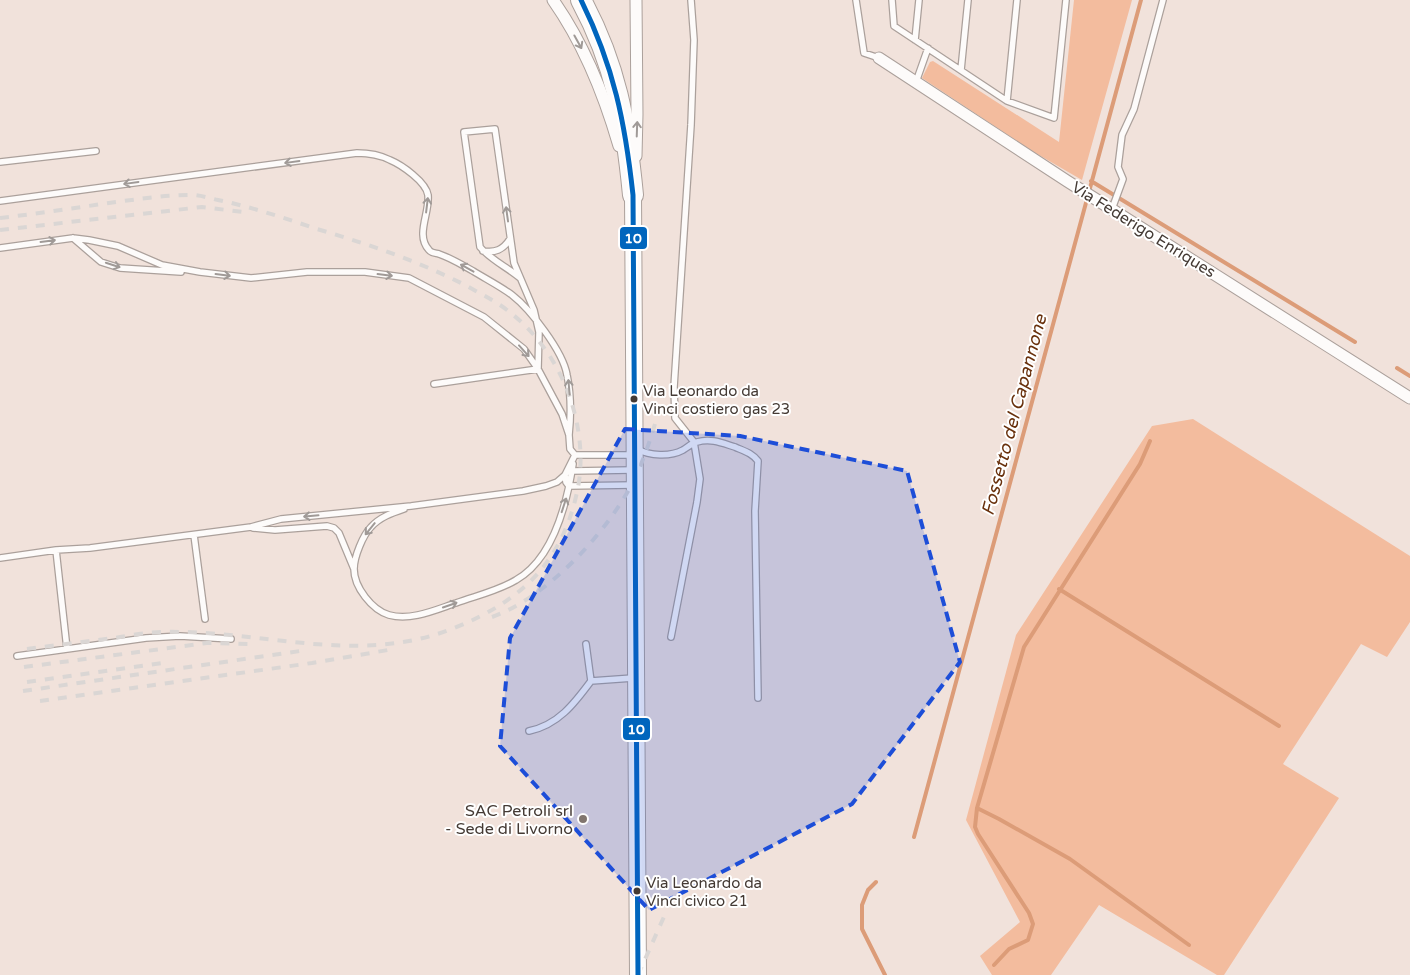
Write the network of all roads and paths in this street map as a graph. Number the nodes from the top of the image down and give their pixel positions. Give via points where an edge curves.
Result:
1 (553, 0) edge
2 (581, 0) edge
3 (636, 0) edge
4 (691, 0) edge
5 (856, 0) edge
6 (892, 0) edge
7 (919, 0) edge
8 (968, 0) edge
9 (1016, 0) edge
10 (1066, 0) edge
11 (1163, 0) edge
12 (915, 40) junction
13 (928, 48) junction
14 (879, 58) joint
15 (961, 70) junction
16 (916, 82) junction
17 (1007, 101) junction
18 (96, 151) dead end
19 (0, 162) edge
20 (633, 195) junction
21 (0, 200) edge
22 (1111, 205) junction
23 (73, 238) junction
24 (510, 238) junction
25 (0, 248) edge
26 (483, 250) junction
27 (200, 272) junction
28 (520, 278) junction
29 (537, 320) junction
30 (538, 369) junction
31 (434, 384) dead end
32 (1410, 398) edge
33 (569, 435) junction
34 (694, 442) junction
35 (575, 455) junction
36 (634, 465) junction
37 (571, 469) junction
38 (565, 475) junction
39 (569, 486) junction
40 (411, 506) junction
41 (251, 528) junction
42 (194, 535) junction
43 (56, 550) junction
44 (0, 558) edge
45 (354, 569) junction
46 (205, 619) dead end
47 (671, 637) dead end
48 (231, 638) dead end
49 (586, 644) dead end
50 (67, 649) junction
51 (17, 656) dead end
52 (636, 678) junction
53 (591, 681) junction
54 (758, 698) dead end
55 (529, 730) dead end
56 (638, 975) edge

1 -> 20 street via 585,54 602,92
2 - 20 highway via 601,43 619,97
20 -> 3 street via 638,114
4 - 34 lane via 694,40 691,125 674,387 675,418
5 - 14 lane via 864,53
6 - 12 lane via 894,26
7 - 12 lane
8 - 15 lane
9 - 17 lane
10 - 17 lane via 1054,118
11 - 22 lane via 1134,109 1122,135 1118,167 1123,179
12 - 13 lane
13 - 15 lane
13 - 16 lane
14 - 16 street, Via Federigo Enriques
15 - 17 lane
16 - 22 street, Via Federigo Enriques via 1067,181
18 - 19 lane
20 - 36 main road
29 -> 21 lane via 511,294 448,257 430,252 423,233 428,193 408,171 391,160 370,154 357,153
22 - 32 street, Via Federigo Enriques
25 -> 23 lane
23 - 27 lane via 118,246 162,265
23 -> 27 lane via 101,262 120,268
24 - 26 lane via 500,250
24 -> 26 lane via 495,129 464,132 476,229
24 - 28 lane
26 - 28 lane
27 -> 30 lane via 250,278 307,272 365,272 409,278 484,317 524,349
28 - 29 lane
29 - 30 lane
33 -> 29 lane via 571,416 567,373
30 - 31 lane
30 - 33 lane via 562,414
33 - 35 lane via 570,449
34 - 36 lane via 681,451 645,453
34 - 47 lane via 700,479
34 - 54 lane via 716,440 745,451 758,461 755,511
35 - 36 lane
35 - 37 lane
36 - 37 lane
36 - 39 lane
36 - 52 main road
37 - 38 lane
37 - 39 lane
38 - 39 lane
38 - 40 lane via 557,482 523,491
45 -> 39 lane via 367,599 389,615 419,615 510,584 530,569 547,547 558,524
40 -> 41 lane via 281,519
40 -> 45 lane via 388,515 370,528
41 - 42 lane
41 - 45 lane via 334,528
42 - 43 lane
42 - 46 lane
43 - 44 lane
43 - 50 lane
48 - 50 lane via 146,638
49 - 53 lane
50 - 51 lane
52 - 53 lane
52 - 56 main road
53 - 55 lane via 573,705 544,728

